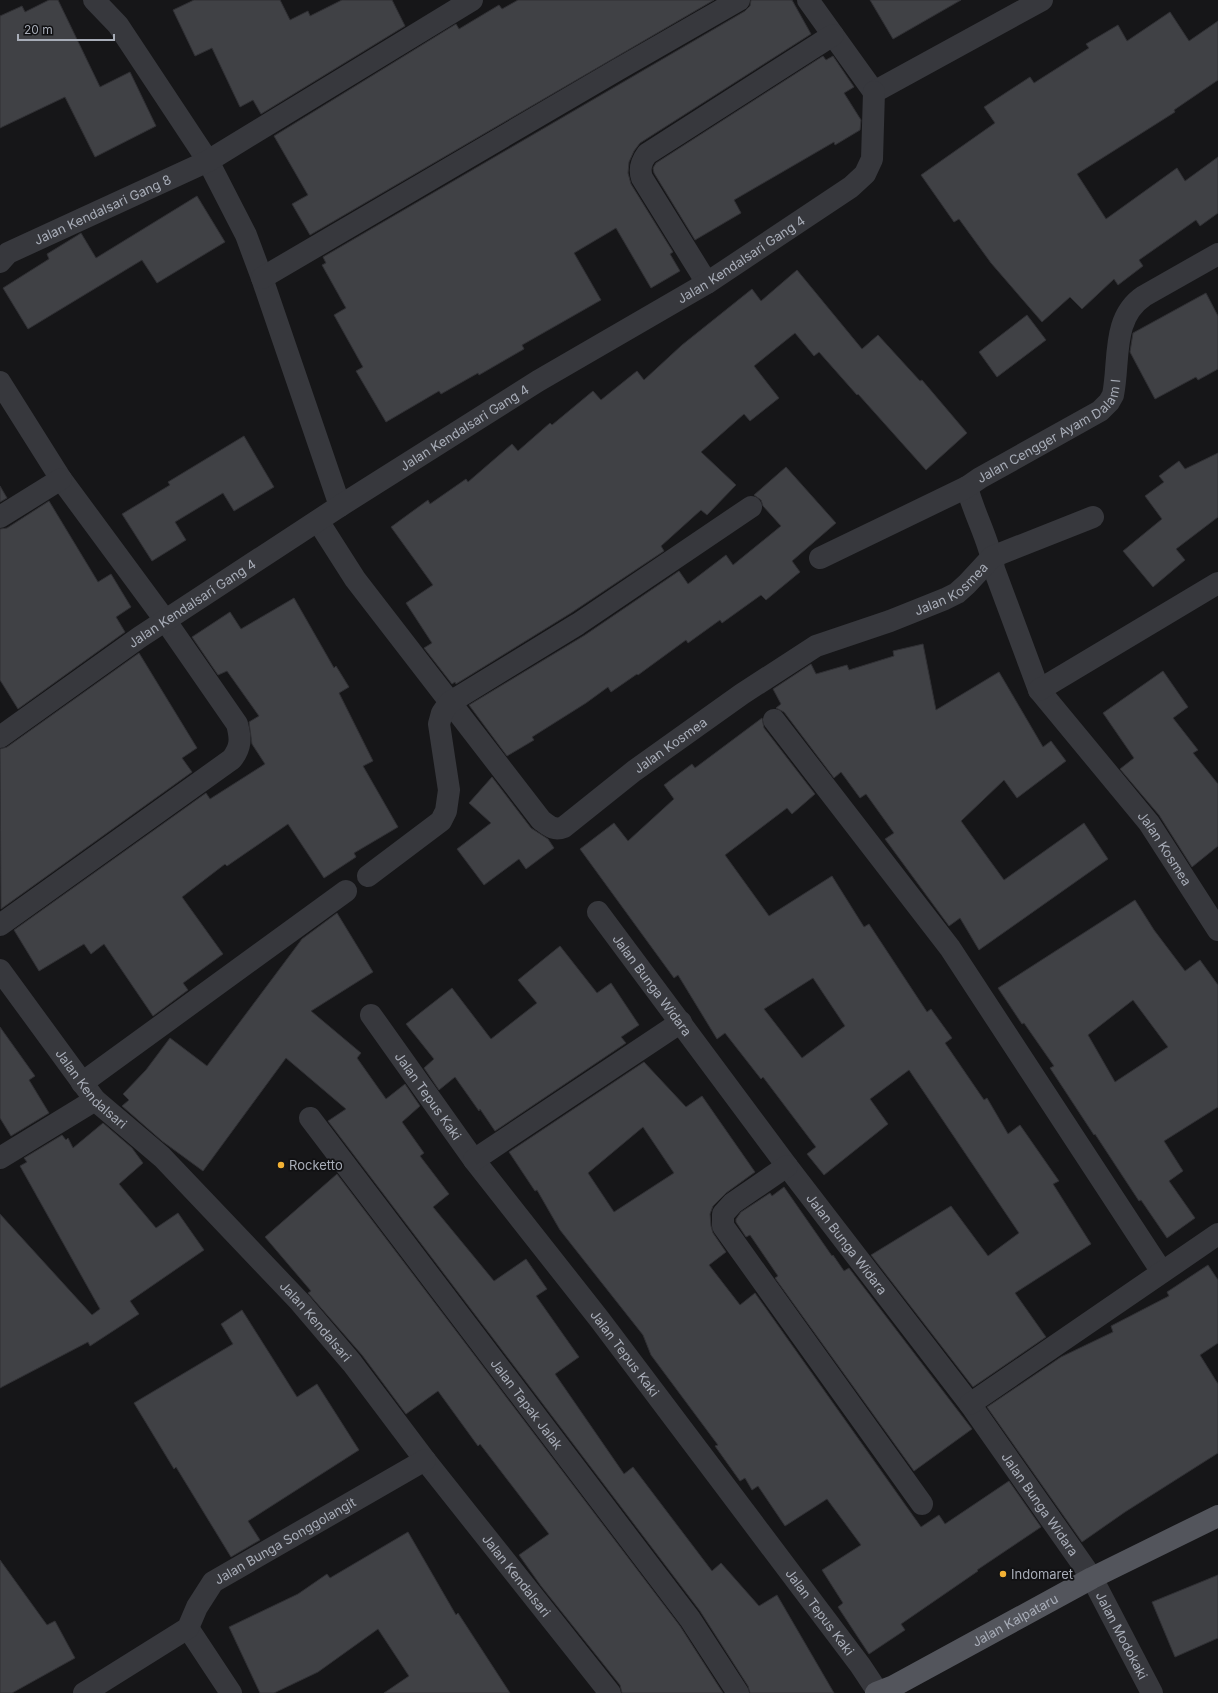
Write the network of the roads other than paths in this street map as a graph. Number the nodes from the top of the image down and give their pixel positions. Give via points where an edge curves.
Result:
1 (472, 0) edge
2 (739, 0) edge
3 (808, 0) edge
4 (1042, 0) edge
5 (102, 2) edge
6 (833, 35) junction
7 (874, 92) junction
8 (208, 161) junction
9 (1218, 254) edge
10 (0, 262) edge
11 (262, 278) junction
12 (707, 283) junction
13 (0, 382) edge
14 (61, 479) junction
15 (967, 487) junction
16 (340, 506) junction
17 (751, 507) dead end
18 (0, 517) edge
19 (1093, 517) dead end
20 (318, 521) junction
21 (820, 558) dead end
22 (993, 563) junction
23 (1218, 583) edge
24 (165, 620) junction
25 (1039, 690) junction
26 (449, 703) junction
27 (774, 720) dead end
28 (0, 737) edge
29 (368, 876) dead end
30 (346, 891) dead end
31 (598, 912) dead end
32 (0, 925) edge
33 (1218, 930) edge
34 (0, 970) edge
35 (371, 1015) dead end
36 (680, 1022) junction
37 (82, 1083) junction
38 (95, 1100) junction
39 (310, 1118) dead end
40 (0, 1158) edge
41 (474, 1160) junction
42 (787, 1166) junction
43 (1218, 1234) edge
44 (1162, 1272) junction
45 (970, 1404) junction
46 (424, 1460) junction
47 (922, 1504) dead end
48 (1218, 1516) edge
49 (1092, 1578) junction
50 (188, 1628) junction
51 (886, 1691) edge
52 (84, 1693) edge
53 (231, 1693) edge
54 (610, 1693) edge
55 (738, 1693) edge
56 (1152, 1693) edge

1 - 8 street, Jalan Kendalsari Gang 8
2 - 11 street
3 - 6 street
4 - 7 street
5 - 8 street
6 - 7 street
6 - 12 street via 647,154 643,160 640,172 642,178
7 - 12 street, Jalan Kendalsari Gang 4 via 873,150 865,174 851,188
8 - 10 street, Jalan Kendalsari Gang 8 via 8,253
8 - 11 street via 246,235
9 - 15 street, Jalan Cengger Ayam Dalam I via 1144,296 1129,310 1121,328 1112,395 1100,411
11 - 16 street
12 - 16 street, Jalan Kendalsari Gang 4 via 538,381
13 - 14 street
14 - 18 street
14 - 24 street
15 - 21 street, Jalan Cengger Ayam Dalam I
15 - 22 street
16 - 20 street, Jalan Kendalsari Gang 4
17 - 26 street via 578,624
19 - 22 street
20 - 24 street, Jalan Kendalsari Gang 4
20 - 26 street via 355,578
22 - 25 street, Jalan Kosmea
22 - 26 street, Jalan Kosmea via 958,592 945,599 816,646 742,694 634,771 564,827 553,828 541,820
23 - 25 street
24 - 28 street, Jalan Kendalsari Gang 4
24 - 32 street via 237,724 241,739 239,749 232,759
25 - 33 street, Jalan Kosmea via 1149,823
26 - 29 street via 442,713 439,724 449,790 444,815 441,821
27 - 44 street via 950,948
30 - 37 street
31 - 36 street, Jalan Bunga Widara
34 - 37 street, Jalan Kendalsari
35 - 41 street, Jalan Tepus Kaki
36 - 41 street
36 - 42 street, Jalan Bunga Widara
37 - 38 street, Jalan Kendalsari
38 - 40 street
38 - 46 street, Jalan Kendalsari via 162,1157 300,1302 352,1363
39 - 55 street, Jalan Tapak Jalak via 690,1619
41 - 51 street, Jalan Tepus Kaki via 600,1320 860,1665
42 - 45 street, Jalan Bunga Widara
42 - 47 street via 733,1203 724,1214 723,1226
43 - 44 street
44 - 45 street
45 - 49 street, Jalan Bunga Widara
46 - 50 street, Jalan Bunga Songgolangit via 213,1582 196,1607
46 - 54 street, Jalan Kendalsari
48 - 49 main road, Jalan Kalpataru
49 - 51 main road, Jalan Kalpataru
49 - 56 street, Jalan Modokaki
50 - 52 street
50 - 53 street

